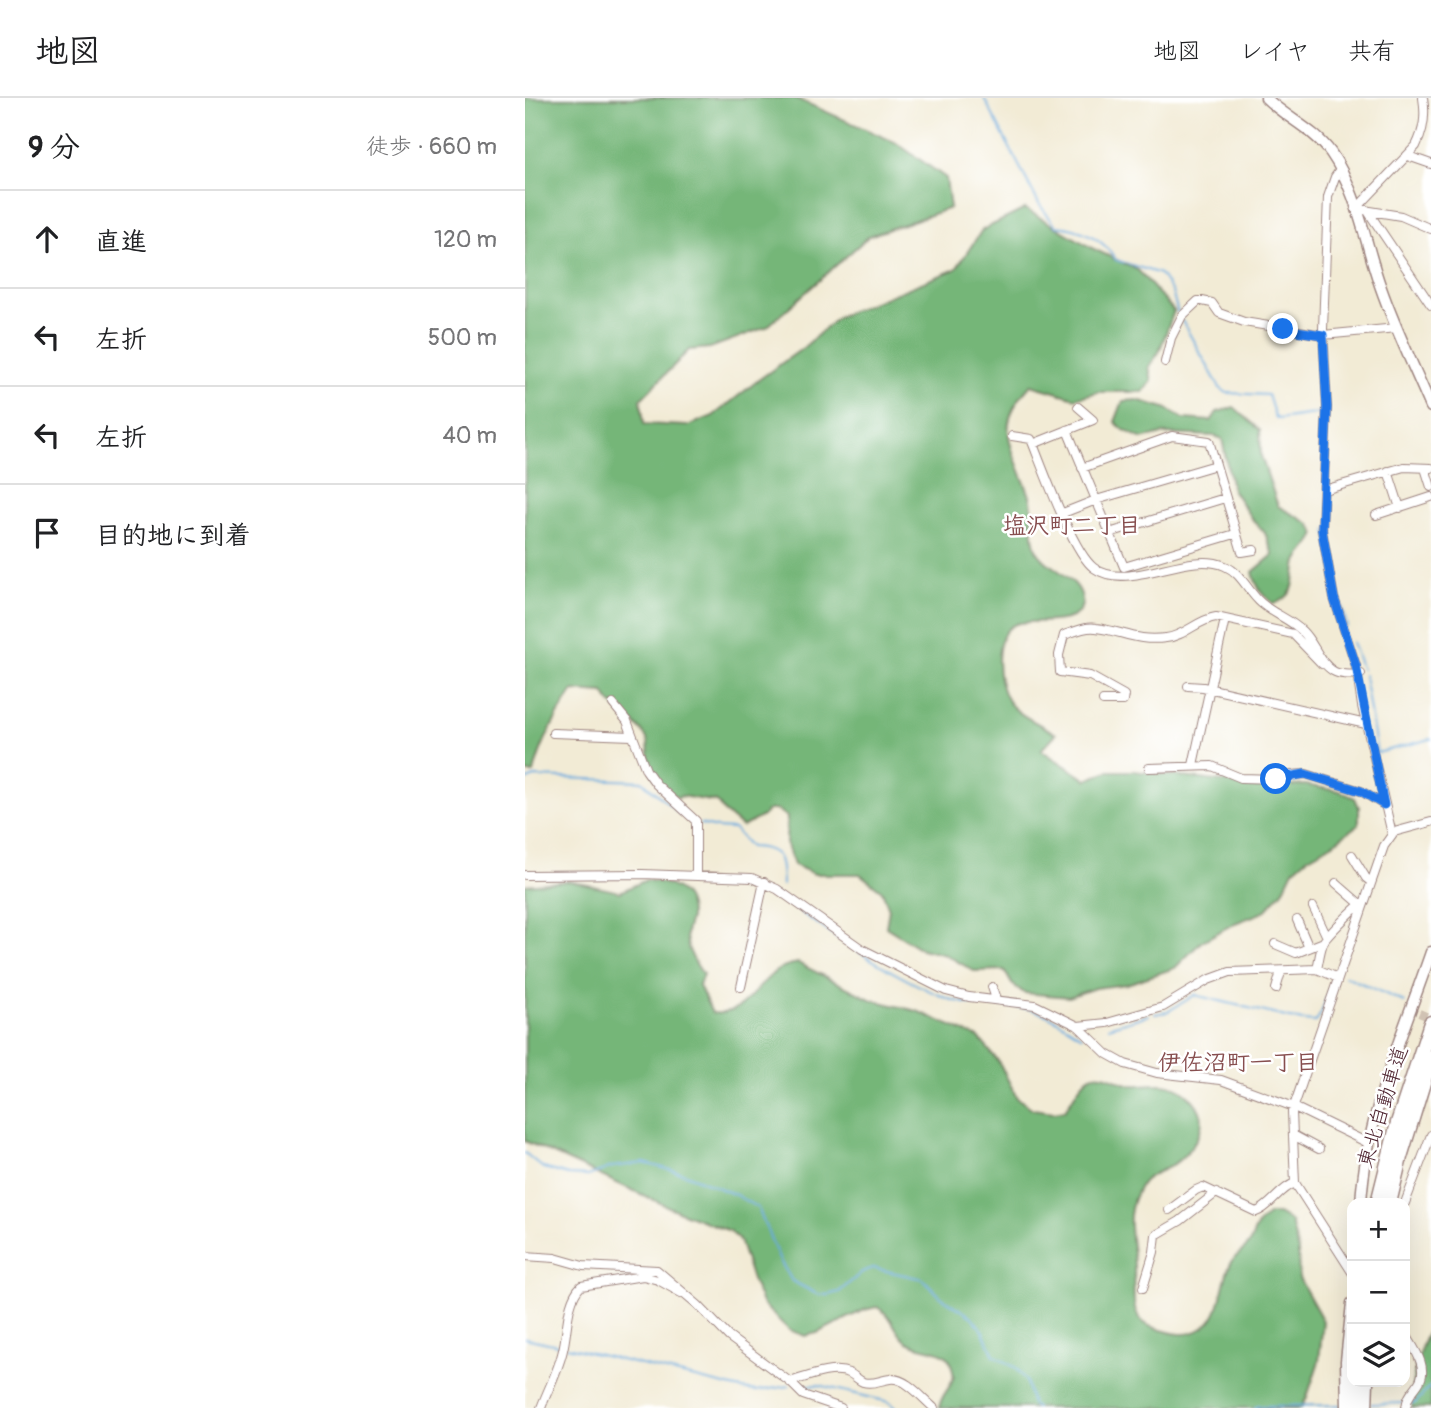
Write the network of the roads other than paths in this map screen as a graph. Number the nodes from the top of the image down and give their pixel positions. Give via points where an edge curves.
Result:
1 (1266, 98) edge
2 (1423, 98) edge
3 (1428, 111) edge
4 (1408, 156) junction
5 (1431, 164) edge
6 (1341, 170) junction
7 (1362, 210) junction
8 (1431, 229) edge
9 (1431, 305) edge
10 (1397, 328) junction
11 (1323, 335) junction
12 (1165, 362) dead end
13 (1078, 407) dead end
14 (1431, 407) edge
15 (1067, 430) junction
16 (1012, 436) dead end
17 (1033, 444) junction
18 (1216, 465) junction
19 (1082, 468) junction
20 (1428, 468) edge
21 (1388, 471) junction
22 (1431, 488) edge
23 (1324, 490) junction
24 (1431, 497) edge
25 (1225, 498) junction
26 (1095, 500) junction
27 (1400, 508) junction
28 (1063, 513) junction
29 (1376, 515) dead end
30 (1109, 533) junction
31 (1235, 534) junction
32 (1254, 550) dead end
33 (1225, 619) junction
34 (1328, 667) junction
35 (1359, 674) junction
36 (1188, 686) dead end
37 (1209, 689) junction
38 (1103, 701) dead end
39 (613, 704) dead end
40 (1366, 724) junction
41 (553, 733) dead end
42 (632, 736) junction
43 (1193, 765) junction
44 (1149, 768) dead end
45 (1384, 805) junction
46 (1431, 822) edge
47 (1392, 834) junction
48 (1352, 855) dead end
49 (525, 875) edge
50 (696, 875) junction
51 (764, 882) junction
52 (1371, 882) junction
53 (1336, 883) dead end
54 (1361, 902) junction
55 (1313, 906) dead end
56 (1297, 920) dead end
57 (1326, 940) junction
58 (1275, 944) dead end
59 (1309, 948) junction
60 (1431, 952) edge
61 (1317, 969) junction
62 (1281, 972) junction
63 (1338, 978) junction
64 (741, 987) dead end
65 (992, 987) dead end
66 (1276, 989) dead end
67 (996, 999) junction
68 (1431, 1023) edge
69 (1078, 1026) junction
70 (1431, 1057) edge
71 (1294, 1107) junction
72 (1293, 1135) junction
73 (1431, 1135) edge
74 (1368, 1143) junction
75 (1319, 1149) dead end
76 (1295, 1183) junction
77 (1216, 1193) junction
78 (1362, 1198) edge
79 (1379, 1198) edge
80 (1390, 1198) edge
81 (1407, 1198) edge
82 (1179, 1203) junction
83 (1169, 1210) dead end
84 (1188, 1214) junction
85 (525, 1256) edge
86 (1347, 1264) edge
87 (1143, 1288) dead end
88 (684, 1293) junction
89 (1350, 1324) edge
90 (1410, 1341) edge
91 (793, 1386) junction
92 (1355, 1387) edge
93 (1366, 1387) edge
94 (541, 1408) edge
95 (841, 1408) edge
96 (934, 1408) edge
97 (1347, 1408) edge
98 (1355, 1408) edge
99 (1365, 1408) edge
100 (1406, 1408) edge

1 - 6 street via 1316,137
2 - 3 street
3 - 4 street via 1422,135
4 - 5 street
4 - 7 street
6 - 7 street
6 - 11 street via 1328,197
7 - 8 street via 1401,216
7 - 9 street
7 - 10 street via 1381,288
10 - 11 street
10 - 14 street
11 - 12 street via 1244,322 1202,301 1182,316
11 - 23 street via 1327,407
13 - 15 street via 1093,420
15 - 17 street
15 - 19 street
16 - 17 street via 1031,439
17 - 28 street
18 - 19 street via 1209,441 1172,436
18 - 25 street
18 - 26 street
19 - 26 street
20 - 21 street
20 - 22 street
21 - 23 street
21 - 27 street
23 - 35 street via 1322,530 1334,598
24 - 27 street
25 - 30 street
25 - 31 street
26 - 28 street
26 - 30 street
27 - 29 street
28 - 34 street via 1078,549 1098,570 1126,575 1215,562 1232,570 1265,607 1303,631
30 - 31 street via 1124,566
31 - 32 street via 1242,552
33 - 34 street via 1293,634
33 - 37 street
33 - 38 street via 1206,619 1164,639 1126,637 1096,628 1064,635 1060,672 1090,677 1124,695 1123,701
34 - 35 street via 1342,674
35 - 40 street
36 - 37 street
37 - 40 street
37 - 43 street
39 - 42 street
40 - 45 street
41 - 42 street
42 - 50 street via 646,770 696,821
43 - 44 street
43 - 45 street via 1212,766 1241,778 1305,774 1361,791
45 - 47 street
46 - 47 street
47 - 52 street
48 - 52 street
49 - 50 street
50 - 51 street via 741,876
51 - 64 street
51 - 67 street via 862,949 907,973 955,995
52 - 54 street
53 - 54 street
54 - 57 street
54 - 63 street
55 - 57 street
56 - 59 street
57 - 59 street
57 - 61 street
58 - 59 street via 1296,953
60 - 74 street
61 - 62 street
61 - 63 street
62 - 66 street
62 - 69 street via 1230,972 1163,1007
63 - 71 street
65 - 67 street
67 - 69 street via 1035,1005
68 - 79 highway, 東北自動車道 via 1398,1122
69 - 71 street via 1107,1054 1125,1064 1157,1073 1213,1077
70 - 80 highway, 東北自動車道
71 - 72 street
71 - 74 street
72 - 75 street
72 - 76 street
73 - 81 street
74 - 78 street
76 - 77 street via 1256,1212
76 - 86 street
77 - 82 street via 1203,1187
77 - 84 street
82 - 83 street
82 - 84 street
84 - 87 street via 1156,1235
85 - 88 street via 583,1266 652,1268
88 - 91 street via 729,1337
88 - 94 street via 643,1276 581,1286
89 - 97 street
90 - 100 street via 1422,1372
91 - 95 street via 811,1400
91 - 96 street via 839,1372 878,1383 896,1379
92 - 98 highway
93 - 99 highway

